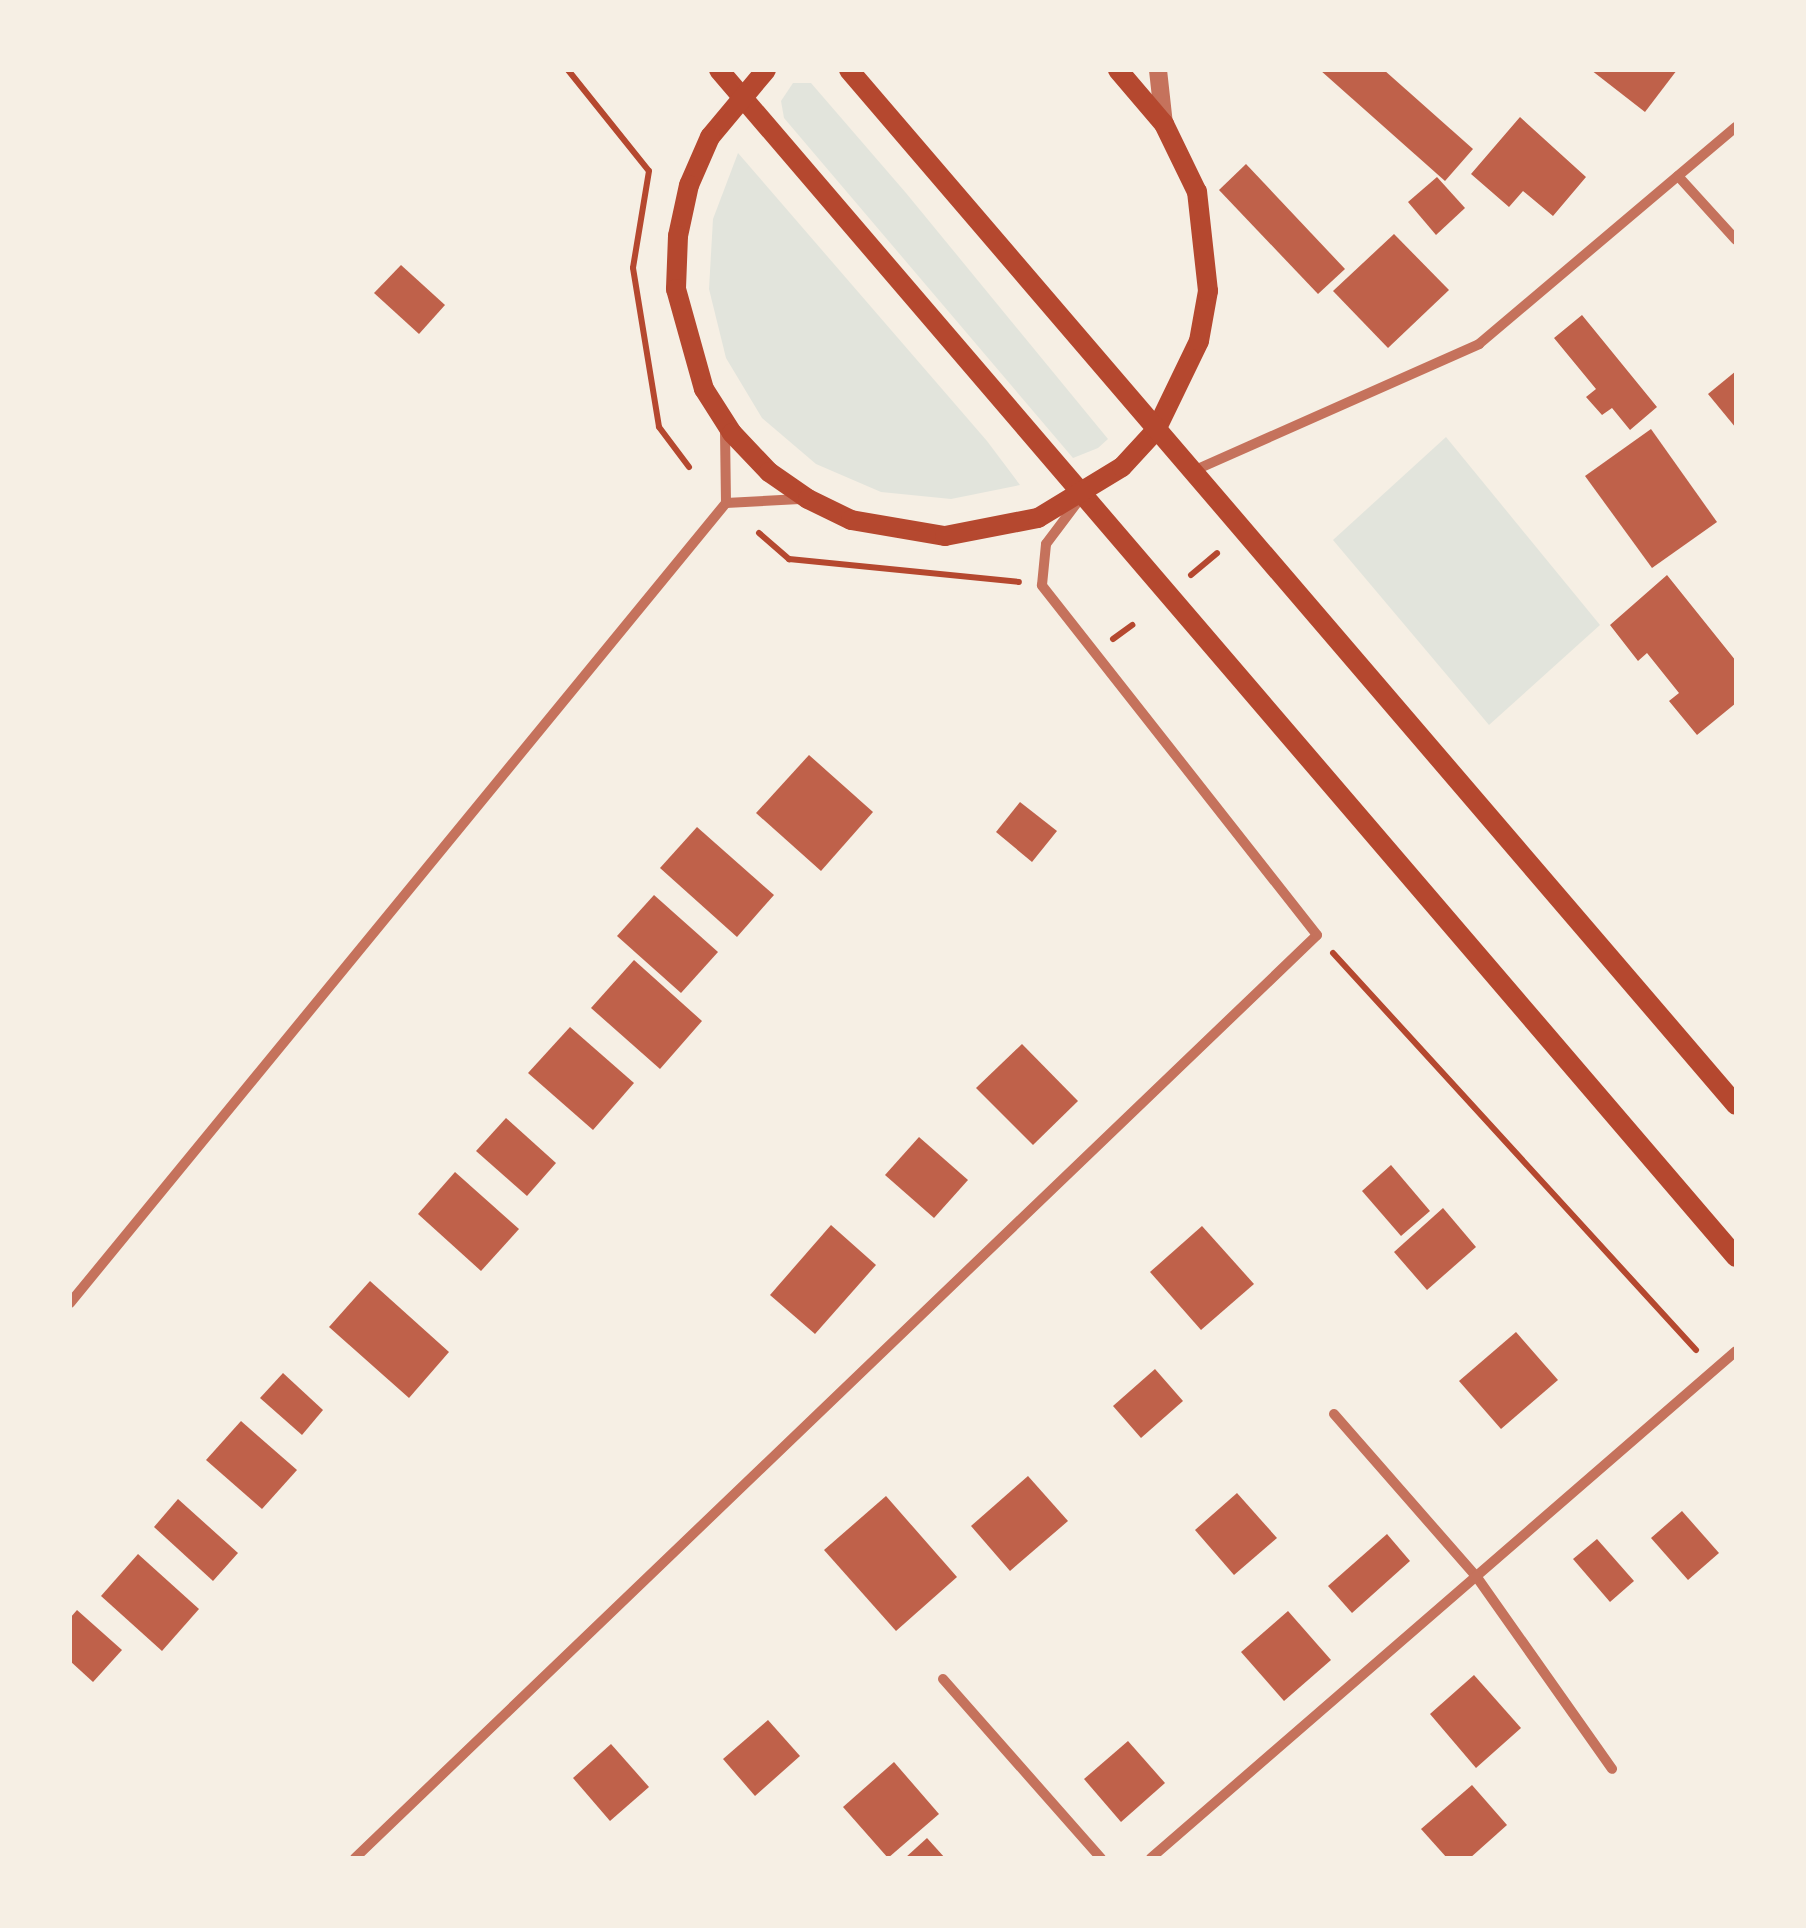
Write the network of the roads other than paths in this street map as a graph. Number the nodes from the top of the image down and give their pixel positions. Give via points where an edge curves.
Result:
1 (720, 70) edge
2 (766, 70) edge
3 (849, 70) edge
4 (1118, 70) edge
5 (1158, 70) edge
6 (740, 94) junction
7 (1164, 124) junction
8 (1736, 127) edge
9 (1678, 176) junction
10 (1736, 240) edge
11 (722, 417) junction
12 (1156, 430) junction
13 (1192, 472) junction
14 (1082, 497) junction
15 (808, 499) junction
16 (726, 503) junction
17 (1736, 1105) edge
18 (1736, 1258) edge
19 (70, 1303) edge
20 (1736, 1351) edge
21 (1334, 1414) dead end
22 (1476, 1576) junction
23 (943, 1678) dead end
24 (1612, 1769) dead end
25 (356, 1858) edge
26 (1101, 1858) edge
27 (1151, 1858) edge

1 - 6 main road
2 - 6 main road
3 - 12 main road
4 - 7 main road
5 - 7 street
6 - 11 main road via 689,184 678,236 676,289 685,340
6 - 14 main road
7 - 12 main road via 1197,192 1208,291 1188,372
8 - 9 street
9 - 10 street
9 - 13 street via 1479,344
11 - 15 main road via 769,472
11 - 16 street via 730,455
12 - 13 main road
12 - 14 main road
13 - 17 main road
14 - 15 main road via 1008,527 945,536 851,520
14 - 18 main road
14 - 25 street via 1046,544 1042,584 1317,935
15 - 16 street
16 - 19 street
20 - 22 street
21 - 22 street
22 - 24 street
22 - 27 street
23 - 26 street

